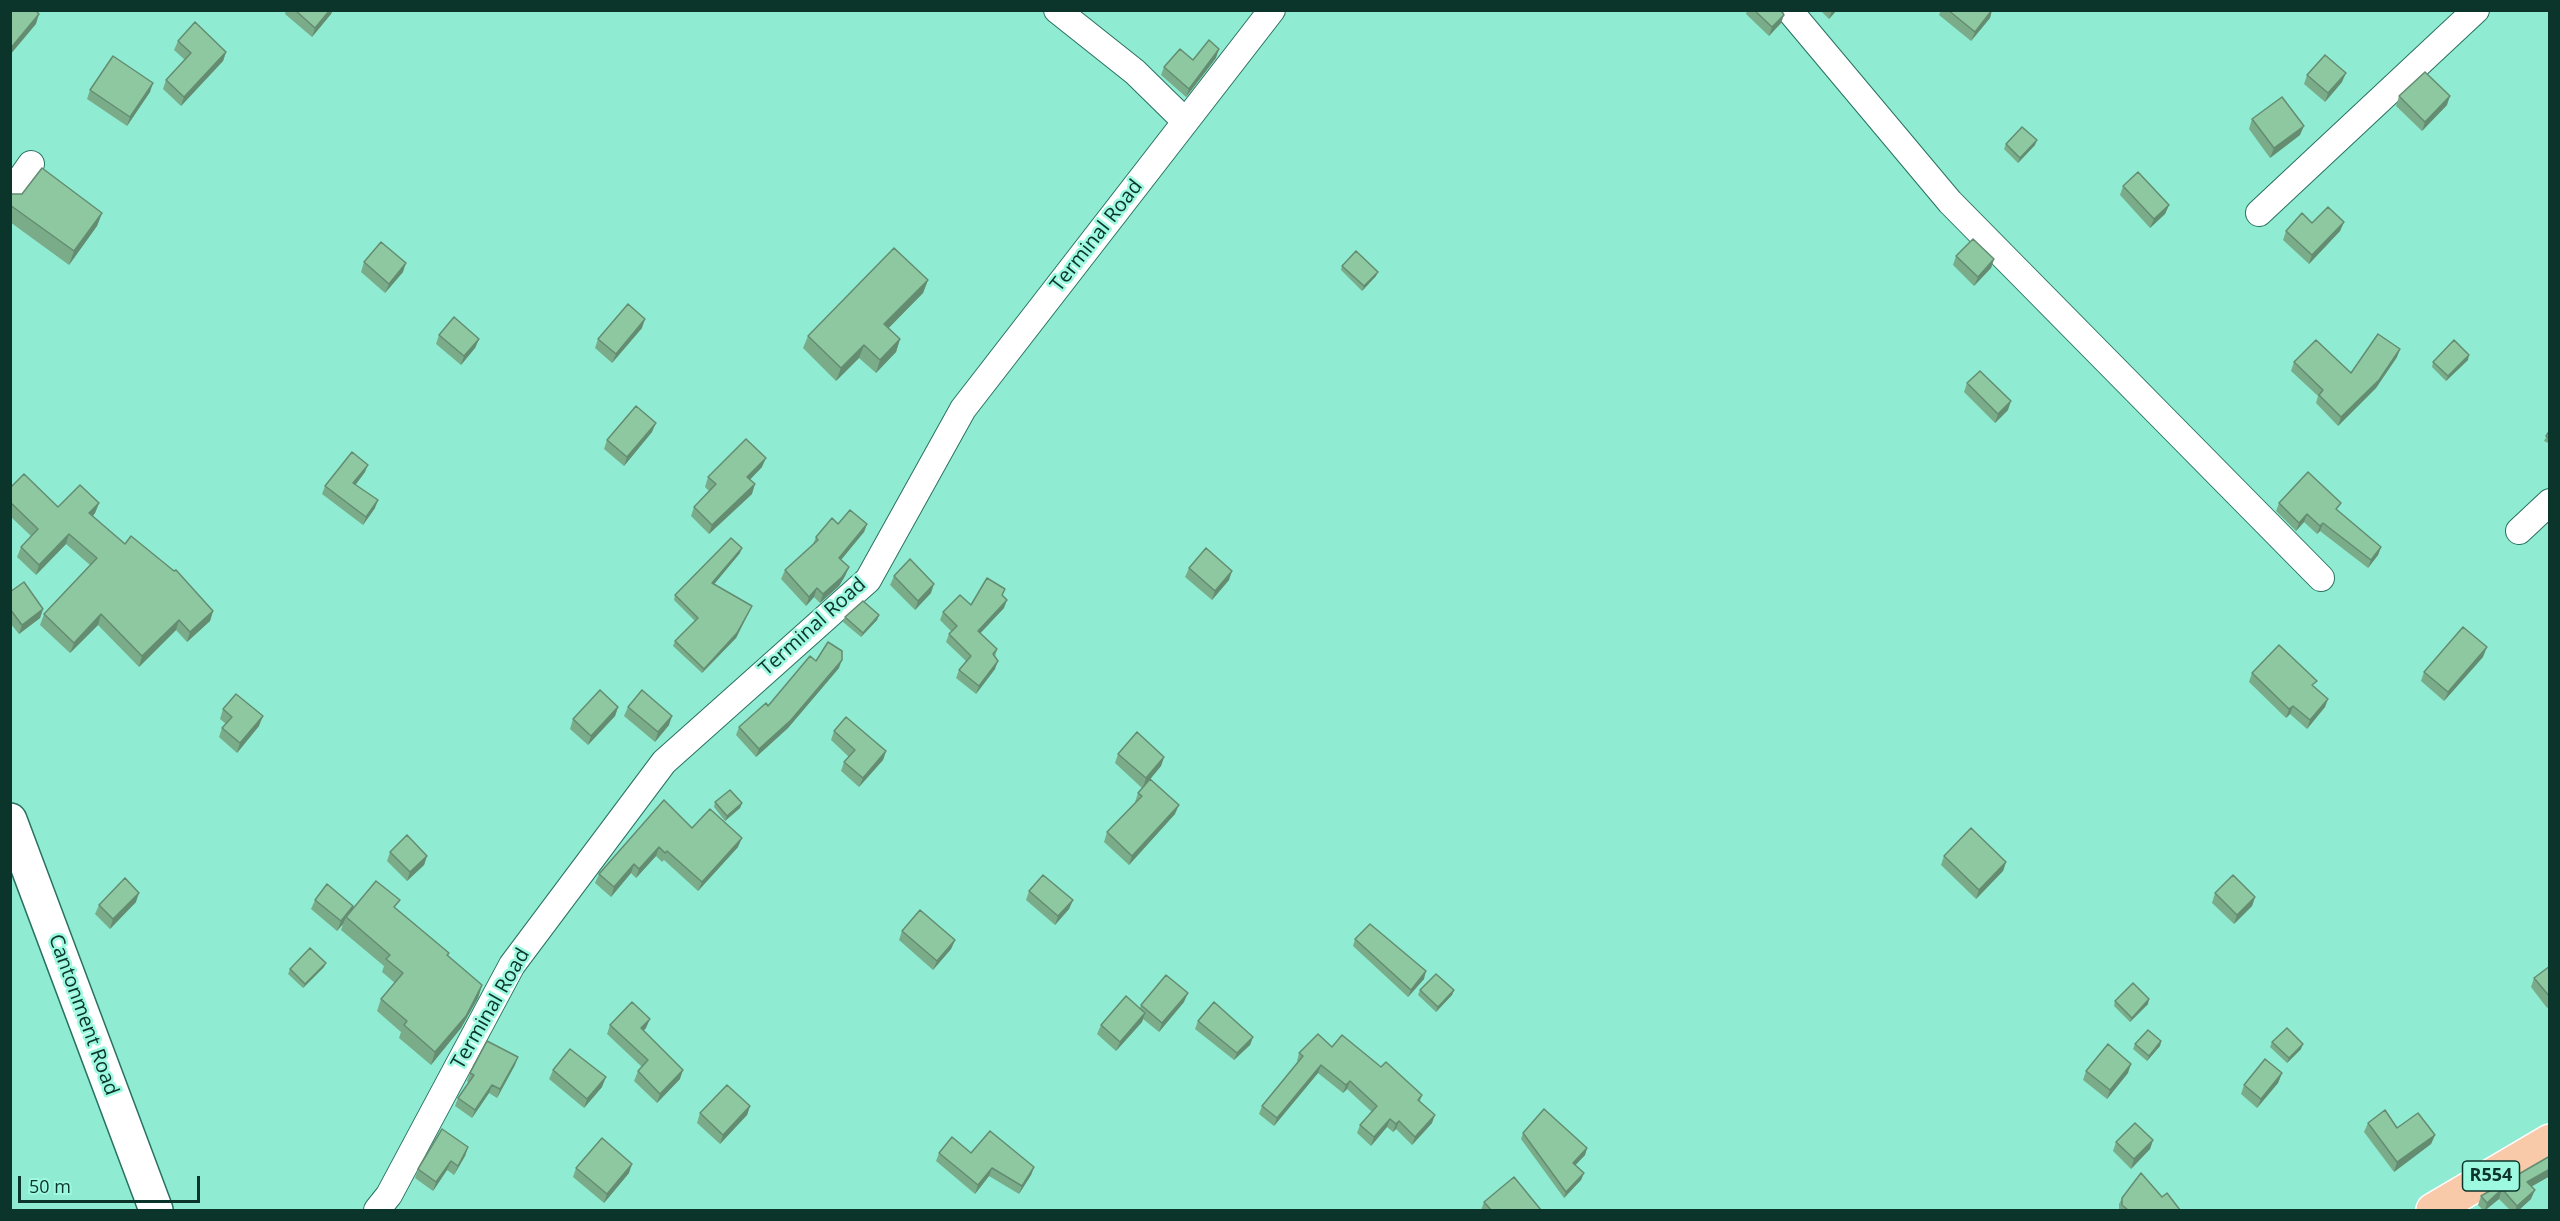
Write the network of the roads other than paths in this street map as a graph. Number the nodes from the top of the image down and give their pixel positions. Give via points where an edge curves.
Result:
1 (1057, 10) edge
2 (1272, 10) edge
3 (1789, 10) edge
4 (2476, 10) edge
5 (1185, 121) junction
6 (31, 164) dead end
7 (10, 194) edge
8 (2259, 213) dead end
9 (2550, 502) edge
10 (2519, 531) dead end
11 (2321, 578) dead end
12 (10, 820) edge
13 (2550, 1141) edge
14 (156, 1210) edge
15 (378, 1210) edge
16 (2433, 1210) edge

1 - 5 street via 1136,72
2 - 5 street, Terminal Road
3 - 11 street via 1950,202
4 - 8 street
5 - 15 street, Terminal Road via 963,409 868,580 664,762 512,965
6 - 7 street
9 - 10 street
12 - 14 street, Cantonment Road
13 - 16 main road, R554

